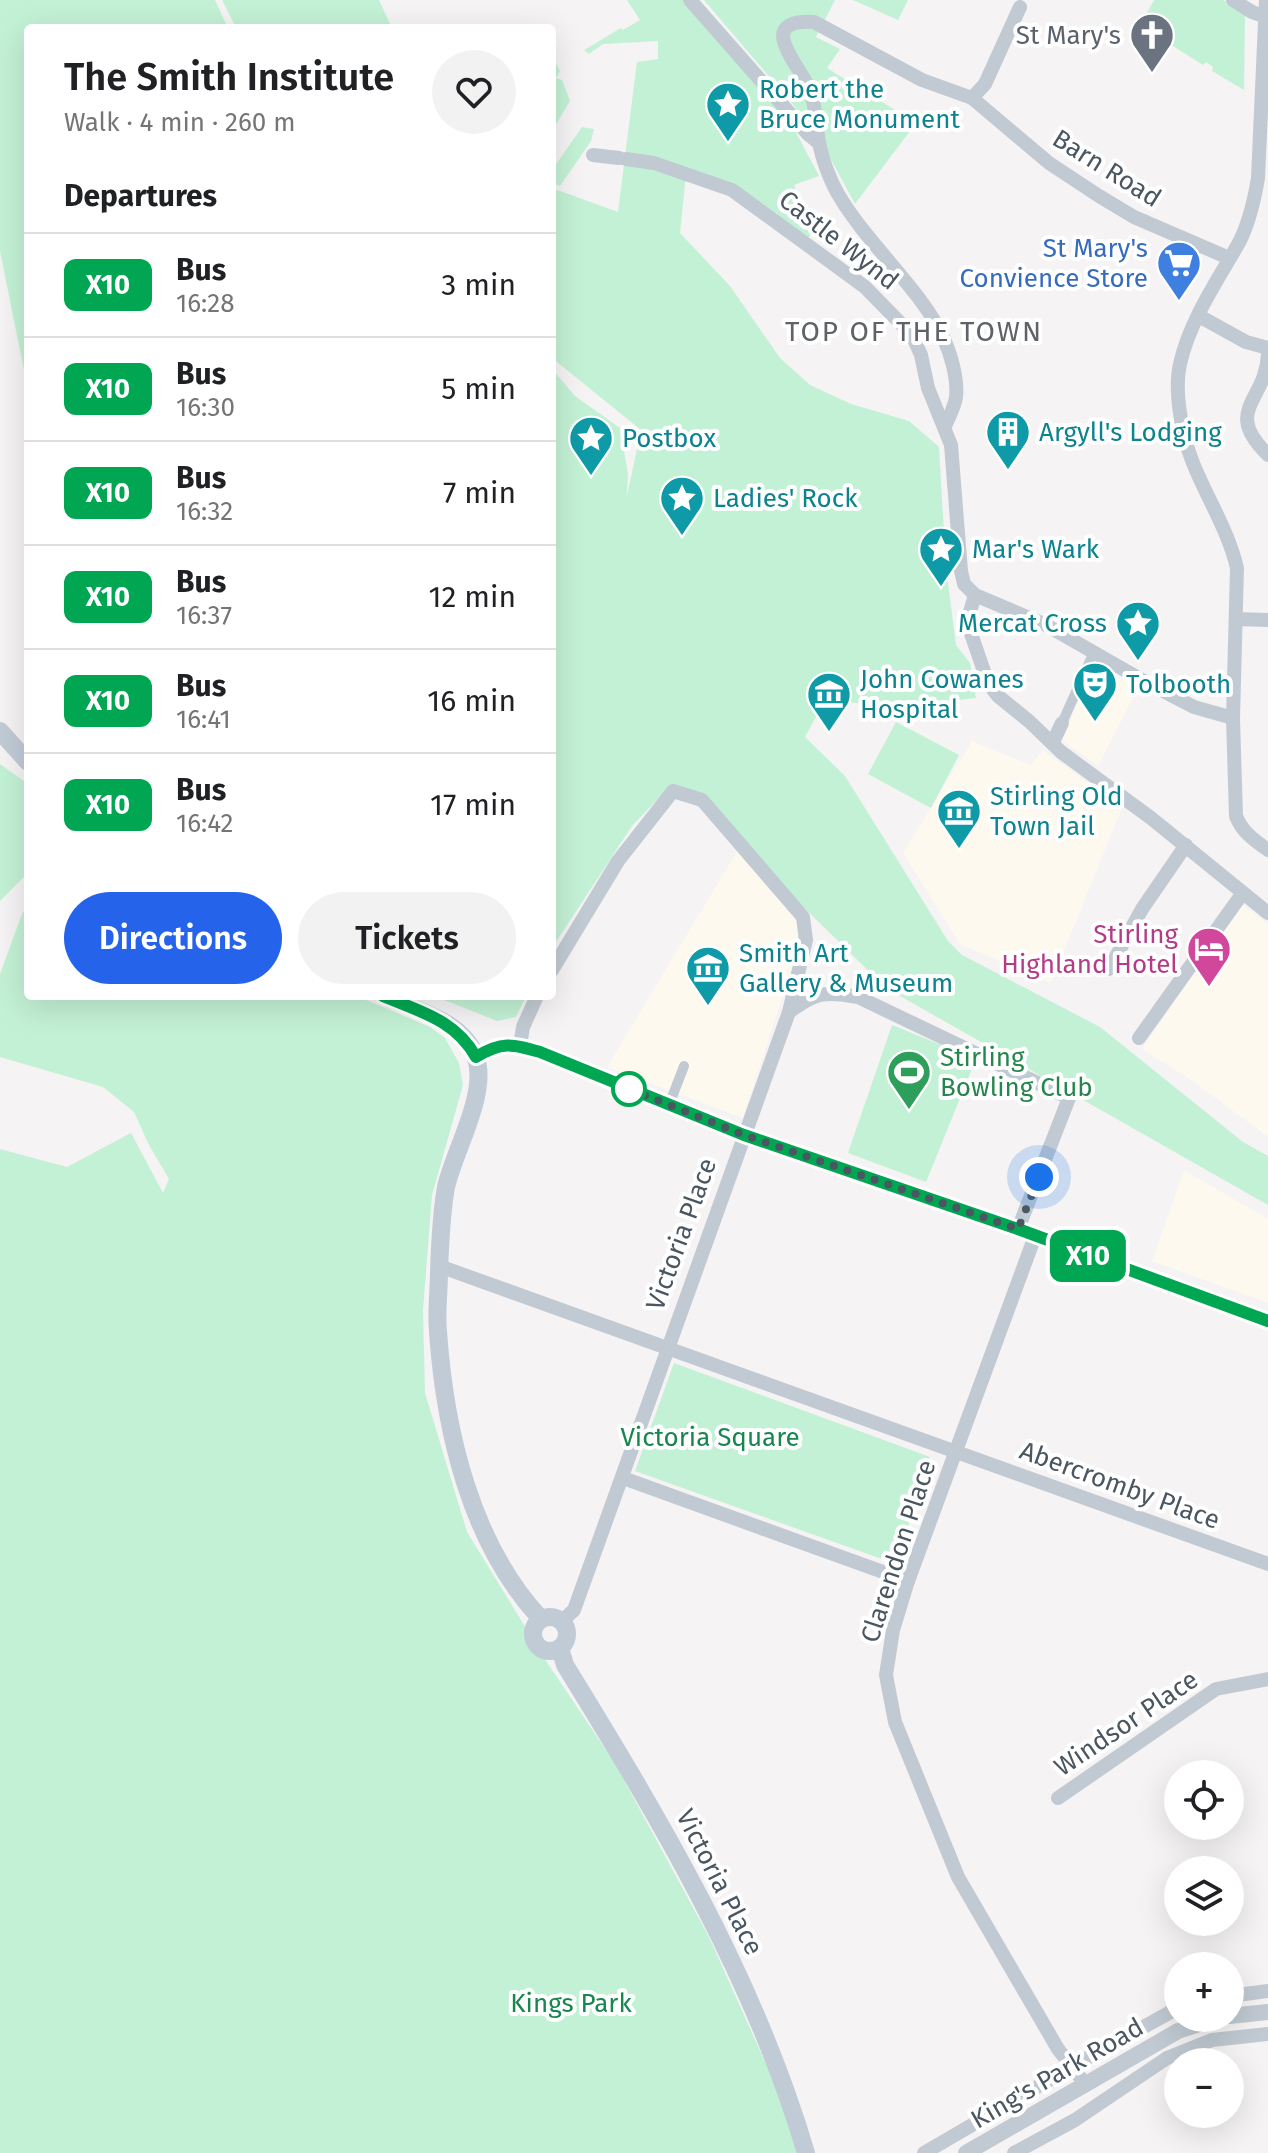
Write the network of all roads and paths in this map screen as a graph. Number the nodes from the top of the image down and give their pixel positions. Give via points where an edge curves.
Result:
1 (690, 0) edge
2 (1233, 0) edge
3 (1266, 0) edge
4 (1020, 7) dead end
5 (1266, 17) junction
6 (972, 98) junction
7 (1264, 113) edge
8 (819, 143) junction
9 (593, 155) dead end
10 (1229, 258) junction
11 (1199, 316) junction
12 (1268, 348) edge
13 (1268, 354) edge
14 (945, 426) junction
15 (1268, 455) edge
16 (975, 595) junction
17 (1236, 619) junction
18 (1268, 620) edge
19 (1094, 652) junction
20 (1233, 718) junction
21 (1062, 723) joint
22 (0, 731) edge
23 (1053, 742) junction
24 (24, 758) edge
25 (1186, 845) junction
26 (1268, 850) edge
27 (1242, 894) junction
28 (1268, 913) edge
29 (556, 963) edge
30 (1109, 969) dead end
31 (392, 1000) edge
32 (535, 1000) edge
33 (789, 1012) junction
34 (1139, 1038) dead end
35 (520, 1046) junction
36 (476, 1057) junction
37 (684, 1066) dead end
38 (669, 1105) junction
39 (744, 1135) junction
40 (1018, 1229) junction
41 (1035, 1236) junction
42 (439, 1266) junction
43 (1268, 1321) edge
44 (667, 1350) junction
45 (955, 1451) junction
46 (623, 1478) junction
47 (1268, 1564) edge
48 (908, 1581) junction
49 (541, 1619) junction
50 (562, 1621) junction
51 (560, 1648) junction
52 (1268, 1679) edge
53 (1058, 1798) dead end
54 (1268, 1991) edge
55 (1244, 1994) edge
56 (1268, 2012) edge
57 (1244, 2015) edge
58 (1164, 2016) edge
59 (1176, 2032) edge
60 (1268, 2034) edge
61 (1073, 2066) junction
62 (1086, 2085) junction
63 (806, 2153) edge
64 (924, 2153) edge
65 (966, 2153) edge
66 (1014, 2153) edge

1 - 8 street
2 - 5 street
3 - 5 street
4 - 6 street via 985,84
5 - 7 street
6 - 8 street via 922,80 814,22 800,21 782,34 783,45 809,88
6 - 10 street, Barn Road via 1049,163 1099,196
7 - 10 street via 1254,202
8 - 14 street via 836,191 853,218 943,337 956,398
9 - 14 street, Castle Wynd via 654,163 732,190 805,241 885,305 912,335
10 - 11 street
11 - 12 street
11 - 17 street via 1179,366 1181,422 1198,476 1233,552
13 - 15 street via 1246,419 1248,432
14 - 16 street, Castle Wynd via 955,475 961,571
16 - 19 street
16 - 23 street via 967,622 988,683
17 - 18 street
17 - 20 street
19 - 20 street via 1194,707
19 - 21 street
20 - 26 street via 1236,816
21 - 23 street
22 - 24 main road
23 - 25 street
25 - 27 street
25 - 30 street
27 - 28 street
27 - 34 street
29 - 33 street, Victoria Place via 618,861 673,791 702,800 803,917 806,940
31 - 36 main road via 455,1029
32 - 35 street
33 - 39 street, Victoria Place
33 - 40 street via 829,991 858,997 1069,1098
35 - 36 street via 495,1045
35 - 38 street
36 - 42 main road via 477,1091 447,1185
37 - 38 street
38 - 39 street
39 - 40 street
39 - 44 street, Victoria Place
40 - 41 street
41 - 43 street
41 - 45 street, Clarendon Place
42 - 44 street
42 - 49 main road via 438,1331 455,1446 489,1542 519,1595
44 - 45 street
44 - 46 street
45 - 47 street, Abercromby Place
45 - 48 street, Clarendon Place
46 - 48 street
46 - 50 street via 574,1610
48 - 61 street, Clarendon Place via 886,1675 895,1722 958,1877 1050,2037
49 - 50 main road via 552,1616
49 - 51 main road via 533,1632 536,1643 549,1651
50 - 51 main road via 568,1635
51 - 63 main road, Victoria Place via 565,1665 701,1896 777,2062
52 - 53 street, Windsor Place via 1216,1689
54 - 55 street
56 - 57 street
58 - 61 street
59 - 62 street, King's Park Road
60 - 66 street via 1212,2040 1167,2058 1075,2120
61 - 62 street, Clarendon Place
61 - 64 street
62 - 65 street, King's Park Road

